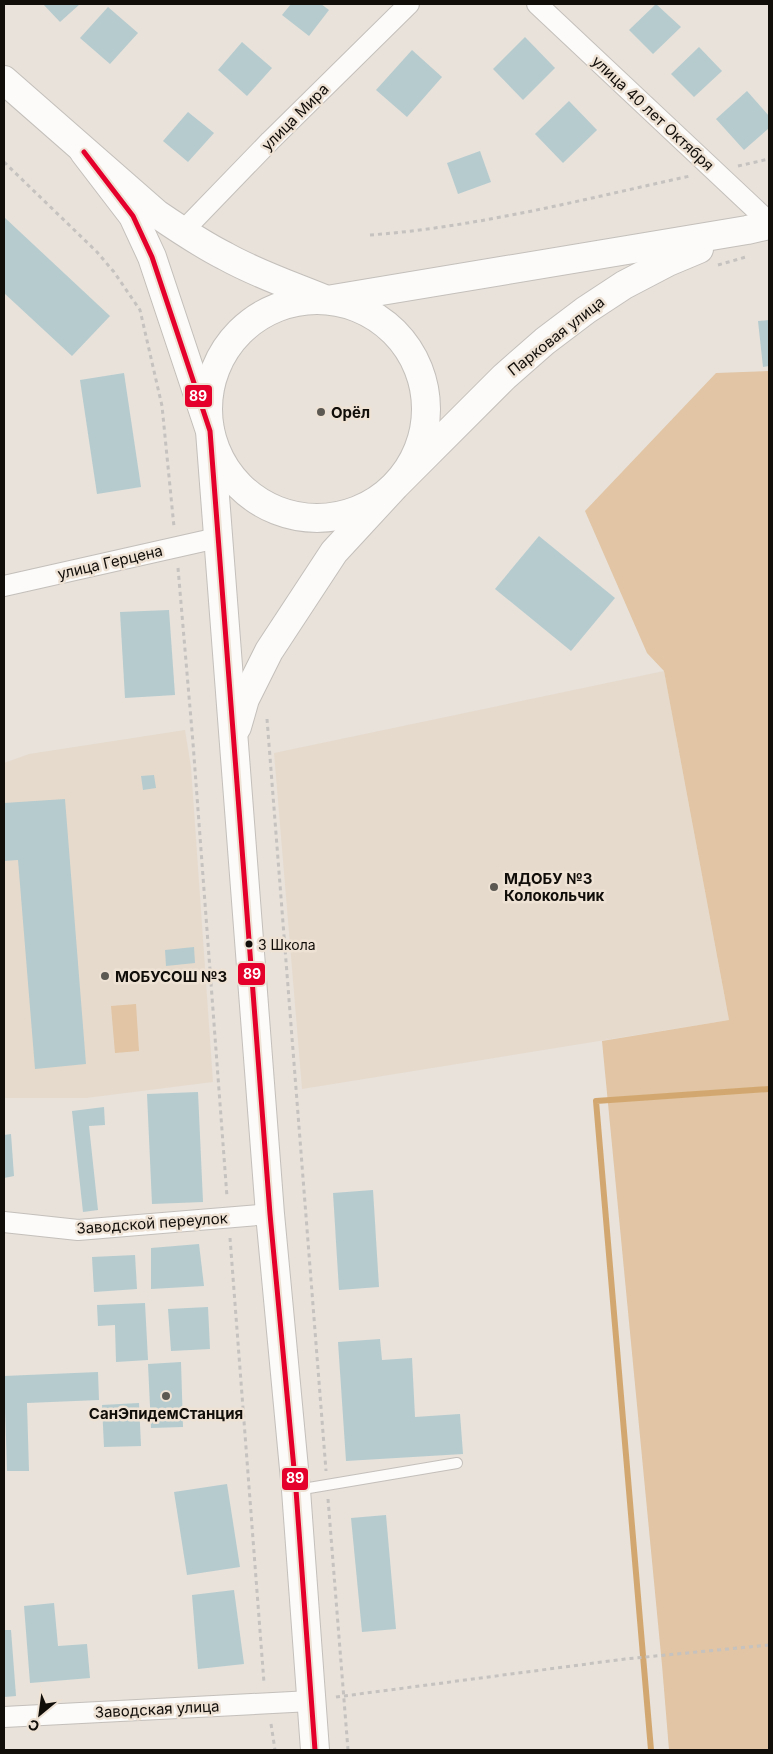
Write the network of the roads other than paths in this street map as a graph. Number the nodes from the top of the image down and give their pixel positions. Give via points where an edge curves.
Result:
1 (409, 4) edge
2 (538, 4) edge
3 (4, 80) edge
4 (84, 152) junction
5 (182, 232) junction
6 (760, 233) edge
7 (327, 300) junction
8 (210, 431) junction
9 (395, 486) junction
10 (217, 538) junction
11 (4, 586) edge
12 (234, 739) junction
13 (270, 1214) junction
14 (4, 1222) edge
15 (457, 1463) dead end
16 (296, 1490) junction
17 (310, 1701) junction
18 (4, 1716) edge
19 (315, 1750) edge

1 - 5 street, улица Мира
2 - 6 street, улица 40 лет Октября via 716,171
3 - 4 main road
4 - 5 main road
4 - 8 main road via 133,216 152,257
5 - 7 main road via 256,272
6 - 7 main road
6 - 9 main road, Парковая улица via 668,262 586,310 504,378
7 - 8 main road via 298,301 270,310 246,325 226,347 214,373 208,402
7 - 9 main road via 358,307 386,324 408,347 422,375 427,407 423,438 410,468
8 - 9 main road via 220,460 238,484 262,503 290,515 320,518 350,513 378,500
8 - 10 main road
9 - 12 main road via 334,552 268,651 245,699
10 - 11 street, улица Герцена
10 - 12 main road
12 - 13 main road
13 - 14 street, Заводской переулок via 78,1230
13 - 16 main road
15 - 16 lane
16 - 17 main road
17 - 18 street, Заводская улица
17 - 19 main road

